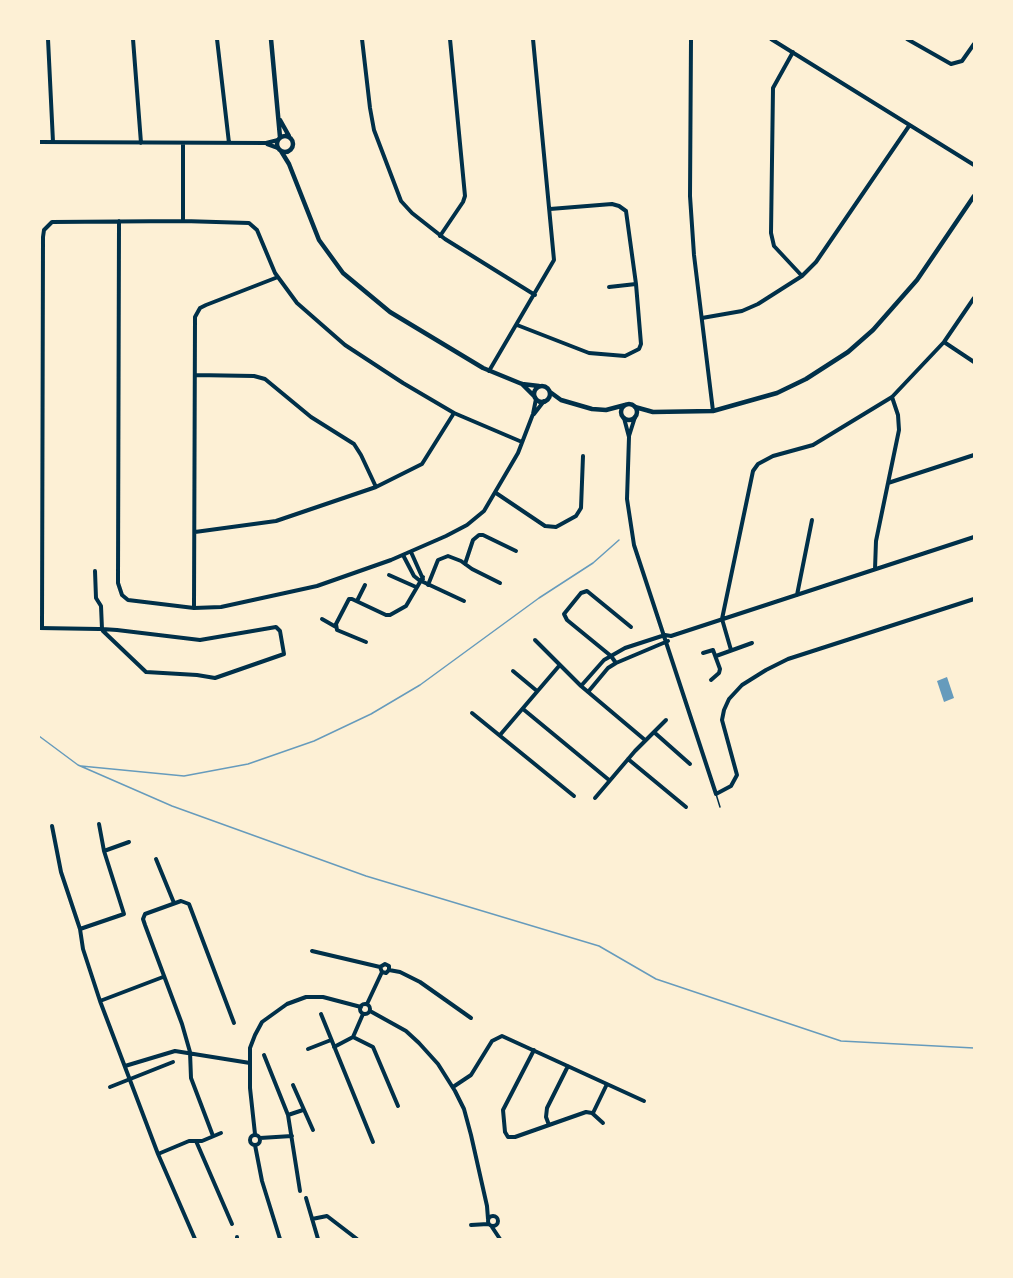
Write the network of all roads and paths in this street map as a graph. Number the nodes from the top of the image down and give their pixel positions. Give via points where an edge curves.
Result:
1 (48, 39) edge
2 (133, 39) edge
3 (217, 39) edge
4 (271, 39) edge
5 (362, 39) edge
6 (450, 39) edge
7 (533, 39) edge
8 (692, 39) edge
9 (771, 39) edge
10 (907, 39) edge
11 (974, 44) edge
12 (794, 52) junction
13 (280, 120) junction
14 (909, 126) junction
15 (290, 137) junction
16 (279, 138) junction
17 (39, 142) edge
18 (53, 142) junction
19 (141, 143) junction
20 (183, 143) junction
21 (229, 143) junction
22 (266, 143) junction
23 (280, 149) junction
24 (290, 150) junction
25 (289, 164) junction
26 (974, 165) edge
27 (974, 195) edge
28 (550, 209) junction
29 (118, 221) junction
30 (183, 221) junction
31 (440, 236) junction
32 (802, 276) junction
33 (278, 278) junction
34 (636, 284) junction
35 (609, 287) dead end
36 (535, 295) junction
37 (974, 298) edge
38 (702, 318) junction
39 (517, 325) junction
40 (944, 342) junction
41 (974, 362) edge
42 (489, 371) junction
43 (195, 375) junction
44 (522, 384) junction
45 (539, 386) junction
46 (550, 392) junction
47 (892, 397) junction
48 (536, 398) junction
49 (561, 400) junction
50 (545, 401) junction
51 (625, 405) junction
52 (635, 407) junction
53 (606, 410) junction
54 (713, 411) junction
55 (652, 412) junction
56 (454, 413) junction
57 (533, 414) junction
58 (623, 417) junction
59 (636, 417) junction
60 (628, 437) junction
61 (522, 442) junction
62 (974, 455) edge
63 (583, 456) dead end
64 (41, 470) edge
65 (888, 483) junction
66 (376, 487) junction
67 (496, 493) junction
68 (812, 520) dead end
69 (195, 532) junction
70 (974, 537) edge
71 (516, 551) dead end
72 (411, 552) junction
73 (404, 555) junction
74 (415, 560) junction
75 (407, 563) junction
76 (465, 564) junction
77 (875, 569) junction
78 (95, 572) dead end
79 (389, 575) dead end
80 (423, 581) junction
81 (500, 583) dead end
82 (365, 585) dead end
83 (416, 587) junction
84 (797, 595) junction
85 (974, 599) edge
86 (357, 601) junction
87 (464, 601) dead end
88 (194, 608) junction
89 (322, 619) dead end
90 (722, 619) junction
91 (336, 627) junction
92 (631, 627) dead end
93 (41, 628) edge
94 (102, 629) junction
95 (664, 635) junction
96 (671, 636) junction
97 (535, 640) dead end
98 (366, 642) dead end
99 (667, 643) junction
100 (752, 643) dead end
101 (731, 650) junction
102 (703, 653) dead end
103 (611, 656) junction
104 (716, 656) junction
105 (616, 663) junction
106 (560, 666) junction
107 (513, 671) dead end
108 (711, 680) dead end
109 (581, 686) junction
110 (537, 691) junction
111 (588, 692) junction
112 (523, 709) junction
113 (472, 713) dead end
114 (666, 720) dead end
115 (655, 733) junction
116 (500, 735) junction
117 (645, 740) junction
118 (628, 759) junction
119 (690, 764) dead end
120 (609, 780) junction
121 (716, 794) junction
122 (574, 796) dead end
123 (595, 798) dead end
124 (686, 807) dead end
125 (720, 807) dead end
126 (99, 824) dead end
127 (52, 826) dead end
128 (129, 842) dead end
129 (104, 851) junction
130 (156, 859) dead end
131 (174, 903) junction
132 (80, 929) junction
133 (312, 951) dead end
134 (380, 967) junction
135 (389, 970) junction
136 (382, 972) junction
137 (163, 977) junction
138 (100, 1001) junction
139 (367, 1004) junction
140 (361, 1007) junction
141 (370, 1011) junction
142 (321, 1014) dead end
143 (363, 1014) junction
144 (471, 1018) dead end
145 (234, 1023) dead end
146 (353, 1036) junction
147 (331, 1040) junction
148 (334, 1047) junction
149 (308, 1050) dead end
150 (534, 1050) junction
151 (190, 1052) junction
152 (264, 1055) dead end
153 (173, 1062) dead end
154 (250, 1063) junction
155 (125, 1066) junction
156 (568, 1066) junction
157 (131, 1079) junction
158 (607, 1084) junction
159 (293, 1085) dead end
160 (110, 1087) dead end
161 (453, 1087) junction
162 (644, 1101) dead end
163 (398, 1106) dead end
164 (303, 1110) junction
165 (593, 1113) junction
166 (288, 1115) junction
167 (603, 1123) dead end
168 (549, 1125) junction
169 (313, 1130) dead end
170 (221, 1133) dead end
171 (255, 1134) junction
172 (213, 1136) junction
173 (292, 1136) junction
174 (260, 1138) junction
175 (196, 1141) junction
176 (373, 1142) dead end
177 (255, 1145) junction
178 (158, 1154) junction
179 (300, 1191) dead end
180 (306, 1198) dead end
181 (488, 1206) junction
182 (312, 1219) junction
183 (493, 1222) junction
184 (232, 1224) dead end
185 (471, 1225) dead end
186 (195, 1239) edge
187 (280, 1239) edge
188 (318, 1239) edge
189 (357, 1239) edge
190 (500, 1239) edge

1 - 18 street
2 - 19 street
3 - 21 street
4 - 13 street
5 - 31 street via 371,118 386,164 402,203
6 - 31 street via 465,199
7 - 28 street
8 - 38 street via 690,196
9 - 12 street
10 - 11 street via 951,64 962,61
12 - 14 street
12 - 32 street via 773,88 771,233 774,246
13 - 15 street
13 - 16 street
14 - 26 street
14 - 32 street via 816,262
15 - 16 street
15 - 24 street
16 - 22 street
16 - 23 street
17 - 18 street
18 - 19 street
19 - 20 street
20 - 21 street
20 - 30 street
21 - 22 street
22 - 23 street
23 - 24 street
23 - 25 street
24 - 25 street
25 - 42 street via 319,240 343,273 390,312
27 - 54 street via 916,280 873,330 848,352 806,380 777,393
28 - 34 street via 612,204 623,208 628,216
28 - 36 street via 554,260
29 - 30 street
29 - 64 street via 55,222 46,227
29 - 88 street via 120,592 130,601
30 - 33 street via 240,221 253,225
31 - 36 street
32 - 38 street via 742,311
33 - 43 street via 200,308 194,321
33 - 56 street via 305,311 345,345
34 - 35 street
34 - 39 street via 640,344 632,354 589,353
36 - 39 street
37 - 40 street
38 - 54 street
39 - 42 street
40 - 41 street
40 - 47 street
42 - 44 street
43 - 66 street via 265,379 311,417 354,444
43 - 69 street
44 - 45 street
44 - 48 street
45 - 46 street
45 - 48 street via 534,392
46 - 49 street
46 - 50 street
47 - 65 street via 899,423
47 - 90 street via 813,445 758,464 753,471
48 - 50 street
48 - 57 street
49 - 50 street
49 - 53 street
50 - 57 street
51 - 52 street
51 - 53 street
51 - 58 street
52 - 55 street
52 - 59 street
53 - 58 street
54 - 55 street
55 - 59 street
56 - 61 street
56 - 66 street via 422,464
57 - 61 street
58 - 59 street
58 - 60 street
59 - 60 street
60 - 95 street via 629,520
61 - 67 street
62 - 65 street
63 - 67 street via 581,508 576,516 556,527 545,526
64 - 93 street
65 - 77 street via 876,542
66 - 69 street via 276,521
67 - 72 street via 471,523
68 - 84 street
69 - 88 street
70 - 77 street
71 - 76 street via 479,535 473,540
72 - 73 street
72 - 74 street
73 - 75 street
73 - 88 street via 317,586 221,607
74 - 75 street
74 - 80 street
75 - 80 street via 414,576
76 - 80 street via 448,556 440,558
76 - 81 street
77 - 84 street
78 - 94 street
79 - 83 street
80 - 83 street
80 - 87 street
82 - 86 street
83 - 86 street via 406,606 390,615
84 - 90 street
85 - 121 street via 794,657 742,685 729,699 722,720 737,775 731,786
86 - 91 street via 352,598 347,602
89 - 91 street
90 - 96 street
90 - 101 street
91 - 98 street
92 - 103 street via 587,591 565,613 567,620
93 - 94 street
94 - 94 street via 200,640 276,627 284,652 280,657 217,678 153,674 140,669
95 - 96 street
95 - 99 street
95 - 103 street
96 - 99 street
97 - 106 street
99 - 105 street
99 - 121 street
100 - 101 street
101 - 104 street
102 - 104 street via 712,650
103 - 105 street
103 - 109 street
104 - 108 street via 720,671
105 - 111 street
106 - 109 street
106 - 110 street
107 - 110 street
109 - 111 street
110 - 112 street
111 - 117 street
112 - 116 street
112 - 120 street
113 - 116 street
114 - 115 street
115 - 117 street
115 - 119 street
116 - 122 street
117 - 118 street
118 - 120 street
118 - 124 street
120 - 123 street
121 - 125 lane
126 - 129 street
127 - 132 street via 61,872
128 - 129 street
129 - 132 street via 124,914
130 - 131 street
131 - 137 street via 145,914 143,919
131 - 145 street via 185,902 191,908
132 - 138 street
133 - 134 street
134 - 135 street via 387,964
134 - 136 street
135 - 136 street
135 - 144 street via 420,982
136 - 139 street
137 - 138 street
137 - 151 street
138 - 155 street
139 - 140 street
139 - 141 street
140 - 143 street
140 - 154 street via 316,996 293,1000 259,1028 251,1044
141 - 143 street
141 - 161 street via 416,1039
142 - 147 street
143 - 146 street
146 - 148 street
146 - 163 street via 373,1047
147 - 148 street
147 - 149 street
148 - 176 street
150 - 156 street
150 - 161 street via 498,1036 471,1075
150 - 168 street via 503,1110 505,1132 508,1137 516,1137
151 - 154 street
151 - 155 street via 170,1052
151 - 172 street via 190,1076
152 - 166 street
153 - 157 street
154 - 171 street
155 - 157 street
156 - 158 street
156 - 168 street via 547,1108
157 - 160 street
157 - 178 street
158 - 162 street
158 - 165 street
159 - 164 street
161 - 181 street via 467,1119
164 - 166 street
164 - 169 street
165 - 167 street
165 - 168 street
166 - 173 street
170 - 172 street
171 - 174 street
171 - 177 street via 250,1140
172 - 175 street
173 - 174 street
173 - 179 street
174 - 177 street
175 - 178 street
175 - 184 street
177 - 187 street
178 - 186 street
180 - 182 street
181 - 183 street
181 - 183 street
182 - 188 street
182 - 189 street via 327,1216
183 - 185 street
183 - 190 street

